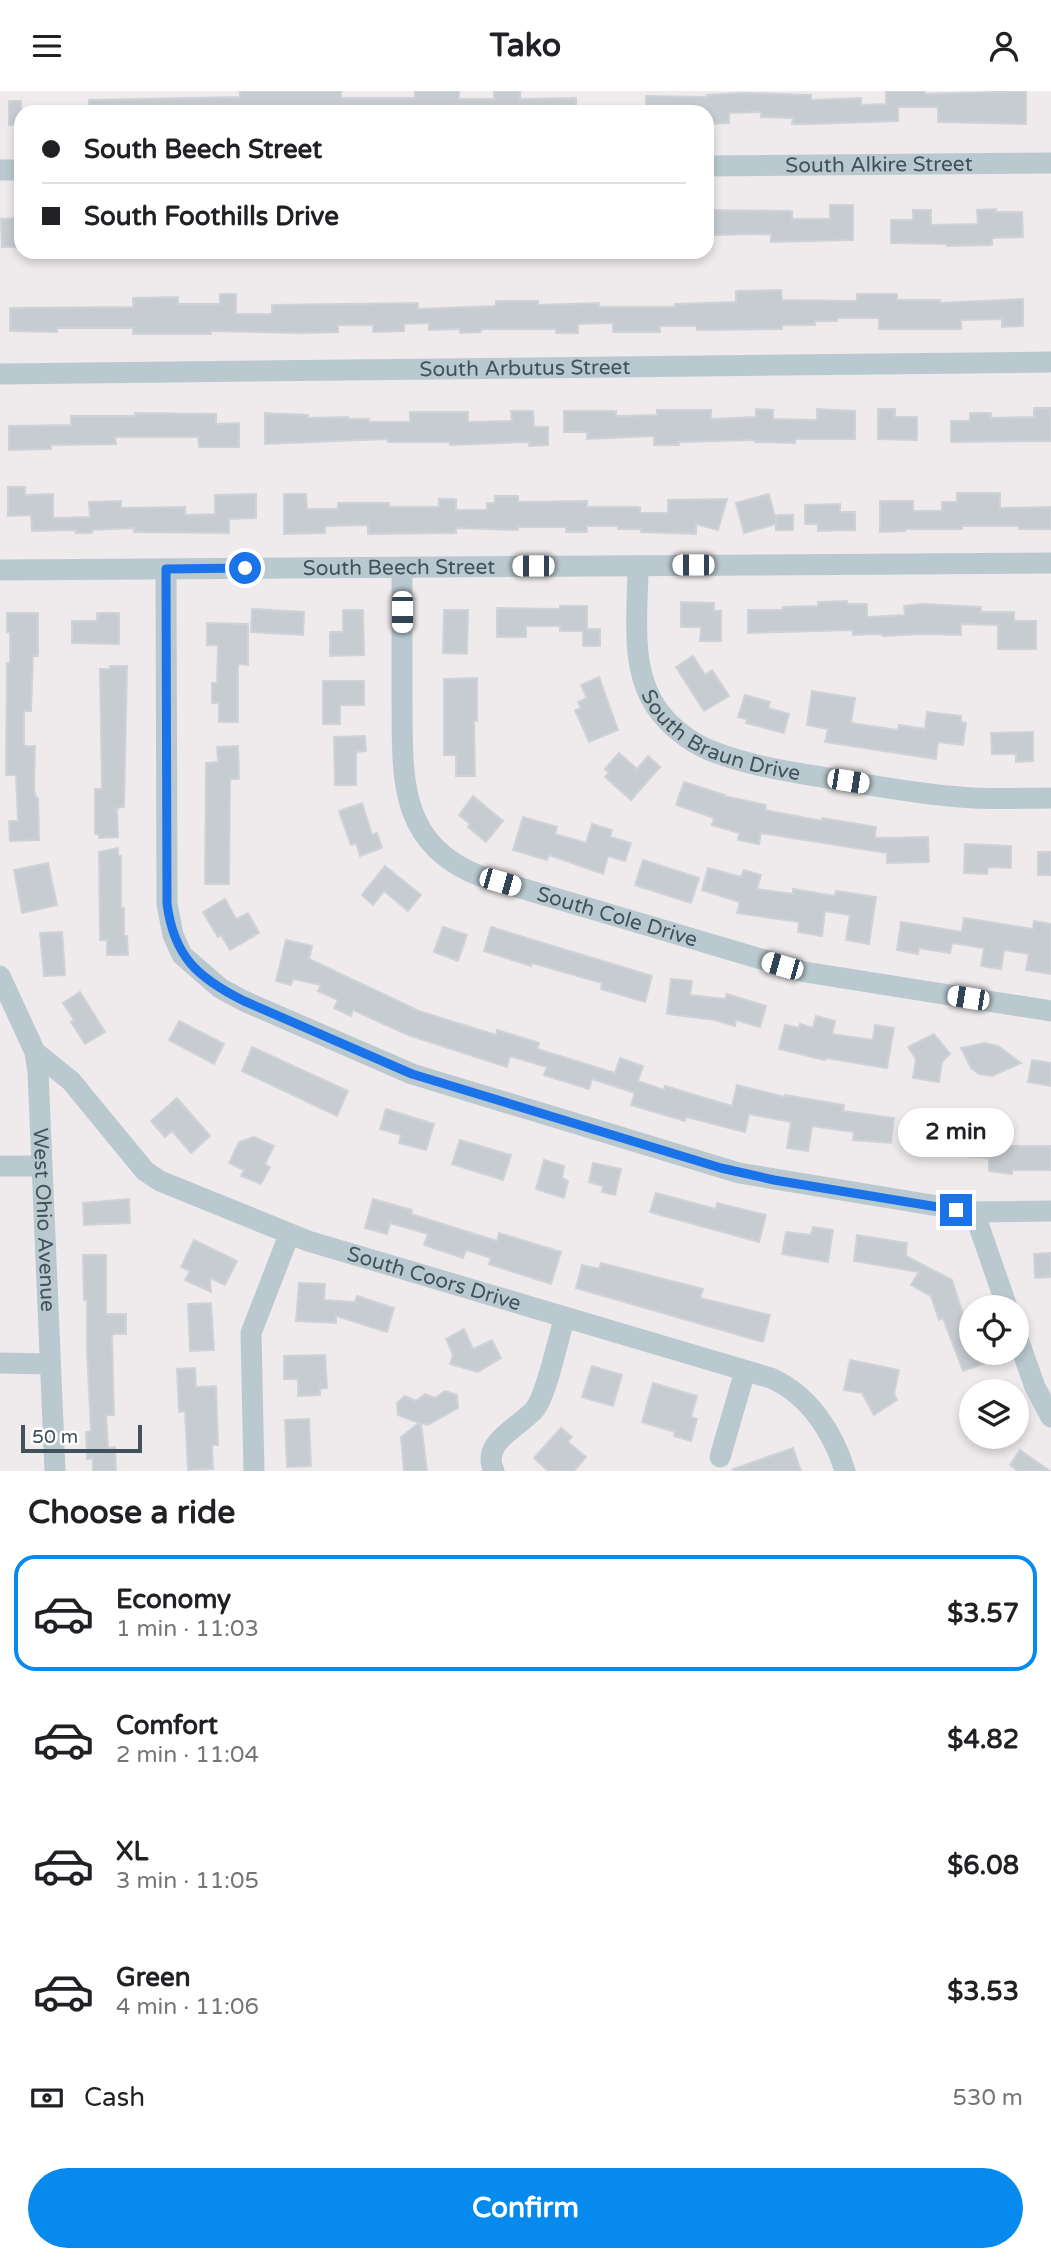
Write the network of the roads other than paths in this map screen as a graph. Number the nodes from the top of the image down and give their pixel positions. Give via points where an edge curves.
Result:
1 (1051, 163) edge
2 (714, 166) edge
3 (1051, 362) edge
4 (0, 375) edge
5 (1051, 563) edge
6 (638, 566) junction
7 (402, 567) junction
8 (166, 569) junction
9 (0, 570) edge
10 (1051, 798) edge
11 (0, 976) edge
12 (1051, 1011) edge
13 (35, 1052) junction
14 (0, 1166) edge
15 (41, 1166) junction
16 (1051, 1211) edge
17 (974, 1212) junction
18 (289, 1235) junction
19 (1003, 1295) edge
20 (565, 1317) junction
21 (0, 1363) edge
22 (50, 1364) junction
23 (1027, 1365) edge
24 (746, 1371) junction
25 (1051, 1417) edge
26 (720, 1457) dead end
27 (55, 1471) edge
28 (254, 1471) edge
29 (494, 1471) edge
30 (845, 1471) edge

1 - 2 street, South Alkire Street
3 - 4 street, South Arbutus Street
5 - 6 street, South Beech Street
6 - 7 street, South Beech Street
6 - 10 street, South Braun Drive via 641,674 666,720 696,744 779,769 925,794
7 - 8 street, South Beech Street
7 - 12 street, South Cole Drive via 406,795 431,844 455,865 782,966
8 - 9 street, South Beech Street
8 - 17 street via 169,919 182,955 208,979 232,995 412,1074 739,1173
11 - 13 street, West Ohio Avenue
13 - 15 street, West Ohio Avenue
13 - 18 street, South Coors Drive via 71,1081 153,1177
14 - 15 street
15 - 22 street, West Ohio Avenue
16 - 17 street
17 - 19 street
18 - 20 street, South Coors Drive
18 - 28 street via 251,1333
20 - 24 street, South Coors Drive
20 - 29 street via 541,1401 494,1446
21 - 22 street
22 - 27 street, West Ohio Avenue
23 - 25 street
24 - 26 street
24 - 30 street, South Coors Drive via 782,1383 811,1408 828,1430

